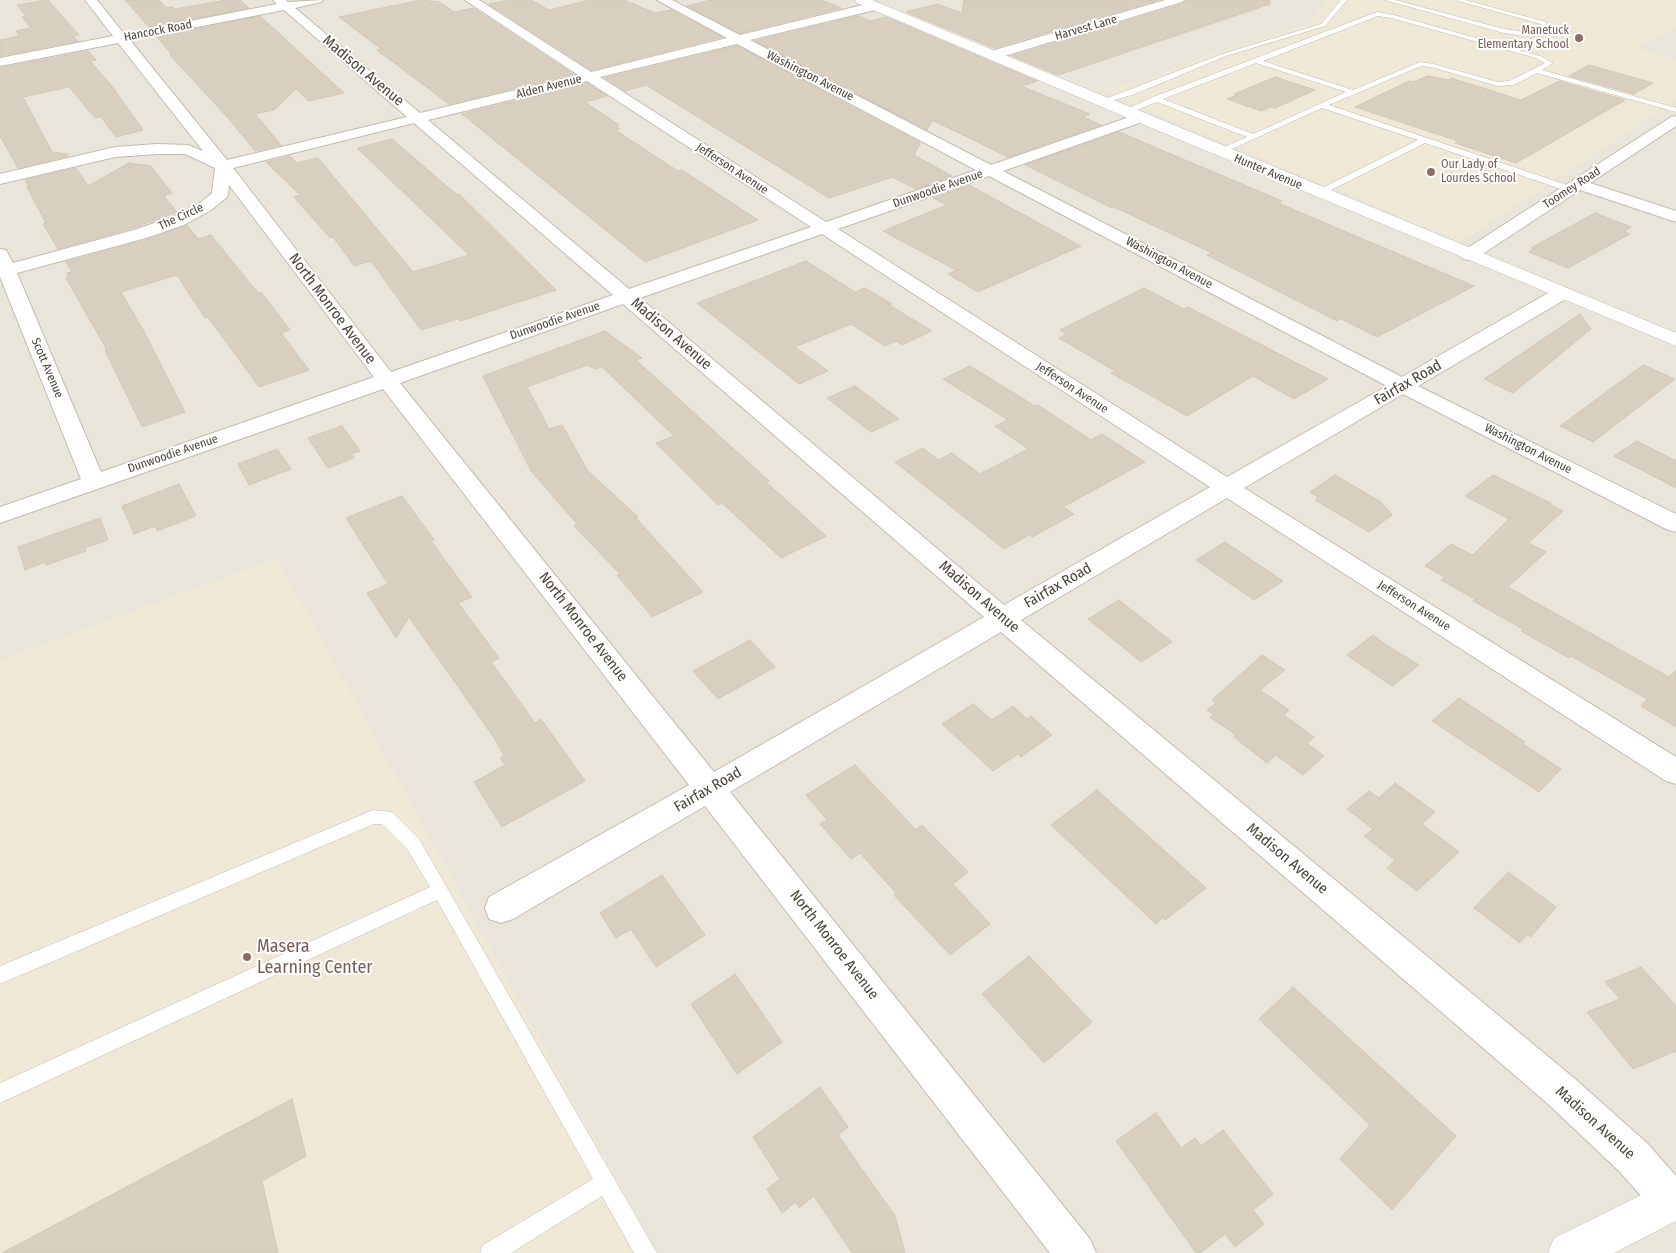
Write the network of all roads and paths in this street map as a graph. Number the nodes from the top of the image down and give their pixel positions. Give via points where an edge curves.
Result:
1 (92, 0) edge
2 (317, 0) edge
3 (471, 0) edge
4 (663, 0) edge
5 (1178, 0) edge
6 (1344, 0) edge
7 (1388, 0) edge
8 (1458, 0) edge
9 (282, 3) edge
10 (868, 3) edge
11 (121, 38) junction
12 (739, 40) junction
13 (993, 56) junction
14 (1257, 61) junction
15 (0, 62) edge
16 (1535, 70) junction
17 (590, 77) junction
18 (1353, 92) junction
19 (1156, 100) junction
20 (1101, 102) junction
21 (1322, 105) junction
22 (1676, 110) edge
23 (1132, 115) junction
24 (418, 118) junction
25 (1673, 125) edge
26 (1254, 137) junction
27 (1424, 140) junction
28 (1221, 152) junction
29 (223, 166) junction
30 (992, 170) junction
31 (0, 179) edge
32 (1574, 187) junction
33 (1319, 193) junction
34 (1676, 217) edge
35 (824, 229) junction
36 (1469, 255) junction
37 (2, 265) edge
38 (1562, 293) junction
39 (627, 296) junction
40 (1676, 340) edge
41 (386, 379) junction
42 (1403, 386) junction
43 (94, 482) junction
44 (1227, 488) junction
45 (0, 515) edge
46 (1676, 524) edge
47 (1002, 618) junction
48 (1676, 772) edge
49 (711, 788) junction
50 (440, 890) junction
51 (501, 908) dead end
52 (0, 975) edge
53 (0, 1093) edge
54 (606, 1182) junction
55 (1674, 1200) edge
56 (492, 1253) edge
57 (646, 1253) edge
58 (1076, 1253) edge
59 (1569, 1253) edge

1 - 11 street, North Monroe Avenue
2 - 9 street, Hancock Road
3 - 17 street, Jefferson Avenue
4 - 12 street, Washington Avenue
5 - 13 street, Harvest Lane
6 - 20 lane via 1323,25 1224,55
7 - 8 lane via 1504,32 1532,35 1546,31 1544,23
9 - 11 street, Hancock Road
9 - 24 street, Madison Avenue
10 - 12 street, Alden Avenue
10 - 13 street, Hunter Avenue
11 - 15 street, Hancock Road
11 - 29 street, North Monroe Avenue
12 - 17 street, Alden Avenue
12 - 30 street, Washington Avenue
13 - 20 street, Hunter Avenue
14 - 16 lane via 1377,14 1538,57 1550,63
14 - 18 lane
14 - 19 lane
16 - 18 lane via 1511,83 1498,84 1420,64
16 - 22 lane
17 - 24 street, Alden Avenue
17 - 35 street, Jefferson Avenue
18 - 21 lane
19 - 23 lane
19 - 26 lane
20 - 23 street, Hunter Avenue
21 - 26 lane
21 - 27 lane
23 - 28 street, Hunter Avenue
23 - 30 street, Dunwoodie Avenue
24 - 29 street, Alden Avenue
24 - 39 street, Madison Avenue
25 - 32 street, Toomey Road
26 - 28 lane
27 - 32 lane
27 - 33 lane
28 - 33 street, Hunter Avenue
29 - 31 street via 188,150 157,149 115,152
29 - 37 street, The Circle via 220,195 178,221 140,234
29 - 41 street, North Monroe Avenue
30 - 35 street, Dunwoodie Avenue
30 - 42 street, Washington Avenue
32 - 34 street
32 - 36 street, Toomey Road
33 - 36 street, Hunter Avenue
35 - 39 street, Dunwoodie Avenue
35 - 44 street, Jefferson Avenue
36 - 38 street, Hunter Avenue
37 - 43 street, Scott Avenue
38 - 40 street, Hunter Avenue
38 - 42 street, Fairfax Road
39 - 41 street, Dunwoodie Avenue
39 - 47 street, Madison Avenue
41 - 43 street, Dunwoodie Avenue
41 - 49 street, North Monroe Avenue
42 - 44 street, Fairfax Road
42 - 46 street, Washington Avenue
43 - 45 street, Dunwoodie Avenue
44 - 47 street, Fairfax Road
44 - 48 street, Jefferson Avenue
47 - 49 street, Fairfax Road
47 - 55 street, Madison Avenue via 1574,1102
49 - 51 street, Fairfax Road
49 - 58 street, North Monroe Avenue
50 - 52 lane via 413,844 386,817 373,817
50 - 53 lane
50 - 54 lane
54 - 56 lane
54 - 57 lane
55 - 59 street

